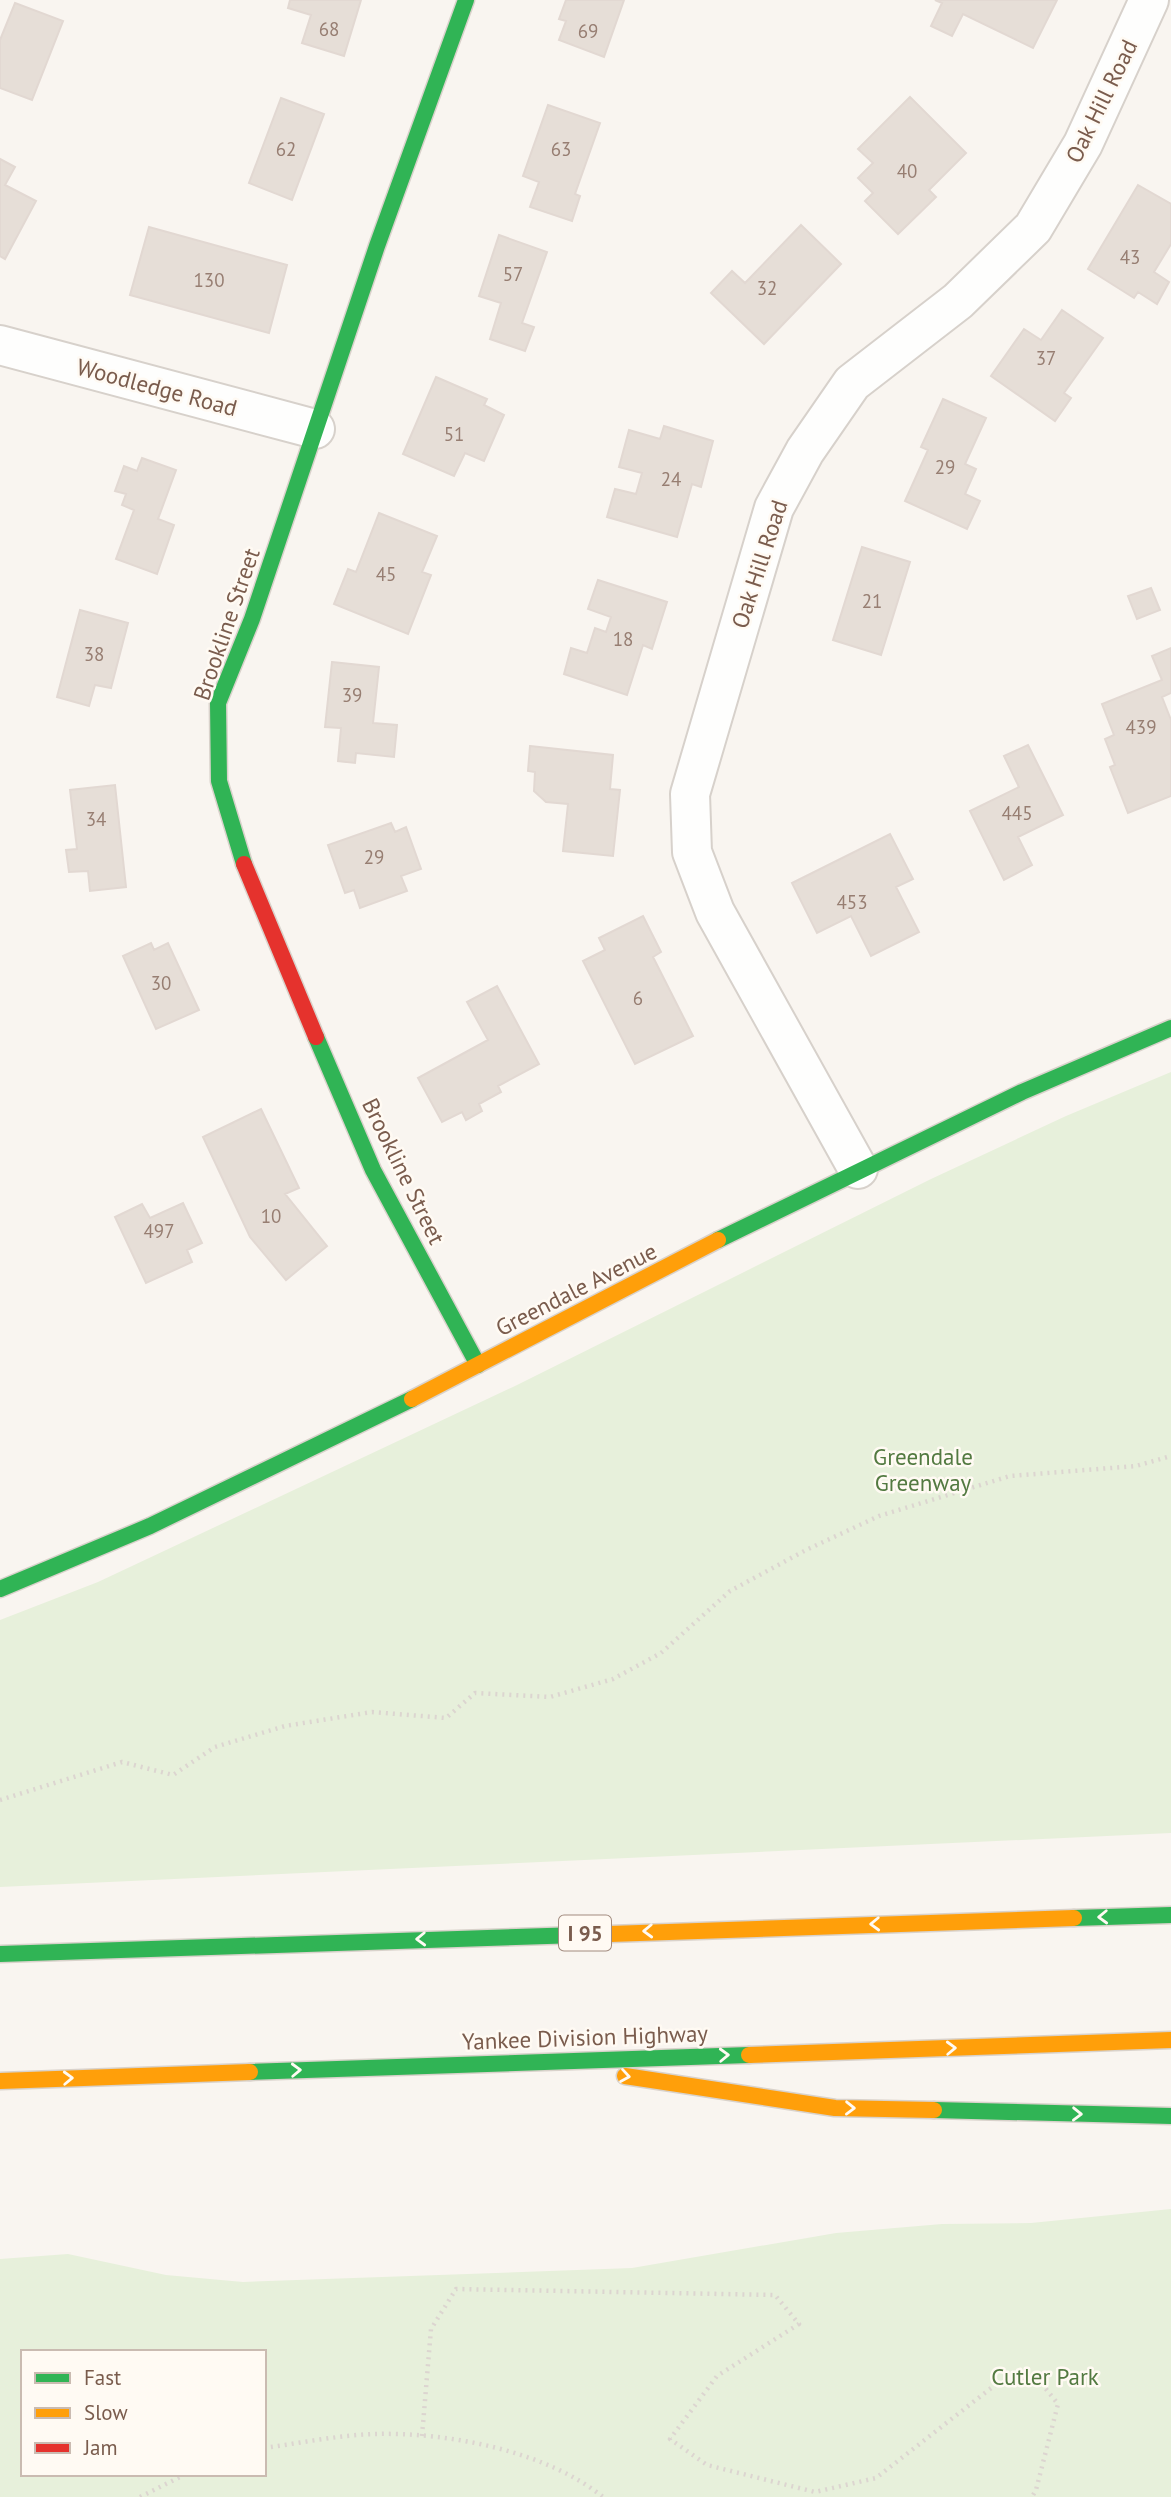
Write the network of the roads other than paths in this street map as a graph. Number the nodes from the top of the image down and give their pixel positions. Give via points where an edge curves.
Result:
1 (466, 0) edge
2 (1149, 0) edge
3 (0, 345) edge
4 (315, 429) junction
5 (1171, 1028) edge
6 (858, 1169) junction
7 (478, 1365) junction
8 (0, 1589) edge
9 (1171, 1915) edge
10 (0, 1954) edge
11 (1171, 2040) edge
12 (533, 2062) junction
13 (0, 2081) edge
14 (1171, 2116) edge

1 - 4 main road, Brookline Street
2 - 6 street, Oak Hill Road via 1083,144 1033,228 958,301 852,383 805,451 774,508 696,764 688,821 702,882
3 - 4 street, Woodledge Road
4 - 7 main road, Brookline Street via 252,619 218,703 219,781 247,879 373,1170
5 - 6 main road, Greendale Avenue via 1049,1078
6 - 7 main road, Greendale Avenue
7 - 8 main road, Greendale Avenue via 236,1486
9 -> 10 main road, I 95
12 -> 11 main road, Yankee Division Highway
13 -> 12 main road, Yankee Division Highway
12 -> 14 main road via 835,2108

